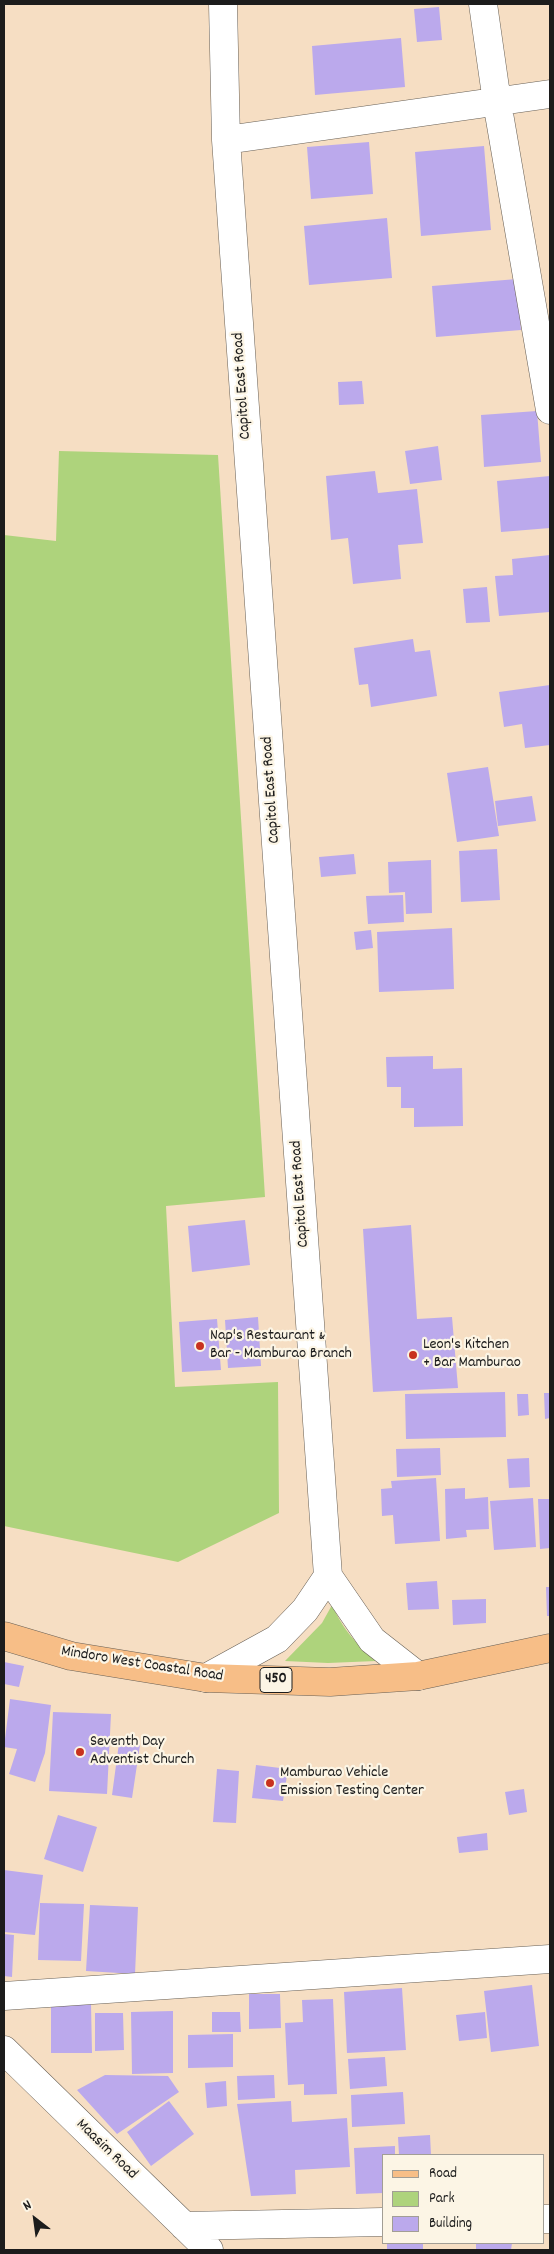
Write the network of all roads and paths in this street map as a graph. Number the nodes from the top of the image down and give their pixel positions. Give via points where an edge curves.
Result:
1 (223, 4) edge
2 (483, 4) edge
3 (550, 94) edge
4 (497, 102) junction
5 (226, 140) junction
6 (550, 410) edge
7 (328, 1576) junction
8 (4, 1636) edge
9 (550, 1648) edge
10 (418, 1676) junction
11 (206, 1678) junction
12 (550, 1959) edge
13 (4, 1996) edge
14 (4, 2050) edge
15 (382, 2222) edge
16 (184, 2226) junction
17 (209, 2250) edge

1 - 5 street, Capitol East Road
2 - 4 street
3 - 4 street
4 - 5 street
4 - 6 street
5 - 7 street, Capitol East Road
7 - 10 street via 372,1640
7 - 11 street via 305,1610 277,1639
8 - 11 main road, Mindoro West Coastal Road / 450 via 71,1656
9 - 10 main road, Mindoro West Coastal Road / 450
10 - 11 main road, Mindoro West Coastal Road / 450 via 330,1682
12 - 13 street
14 - 16 street, Maasim Road
15 - 16 street
16 - 17 street, Maasim Road

